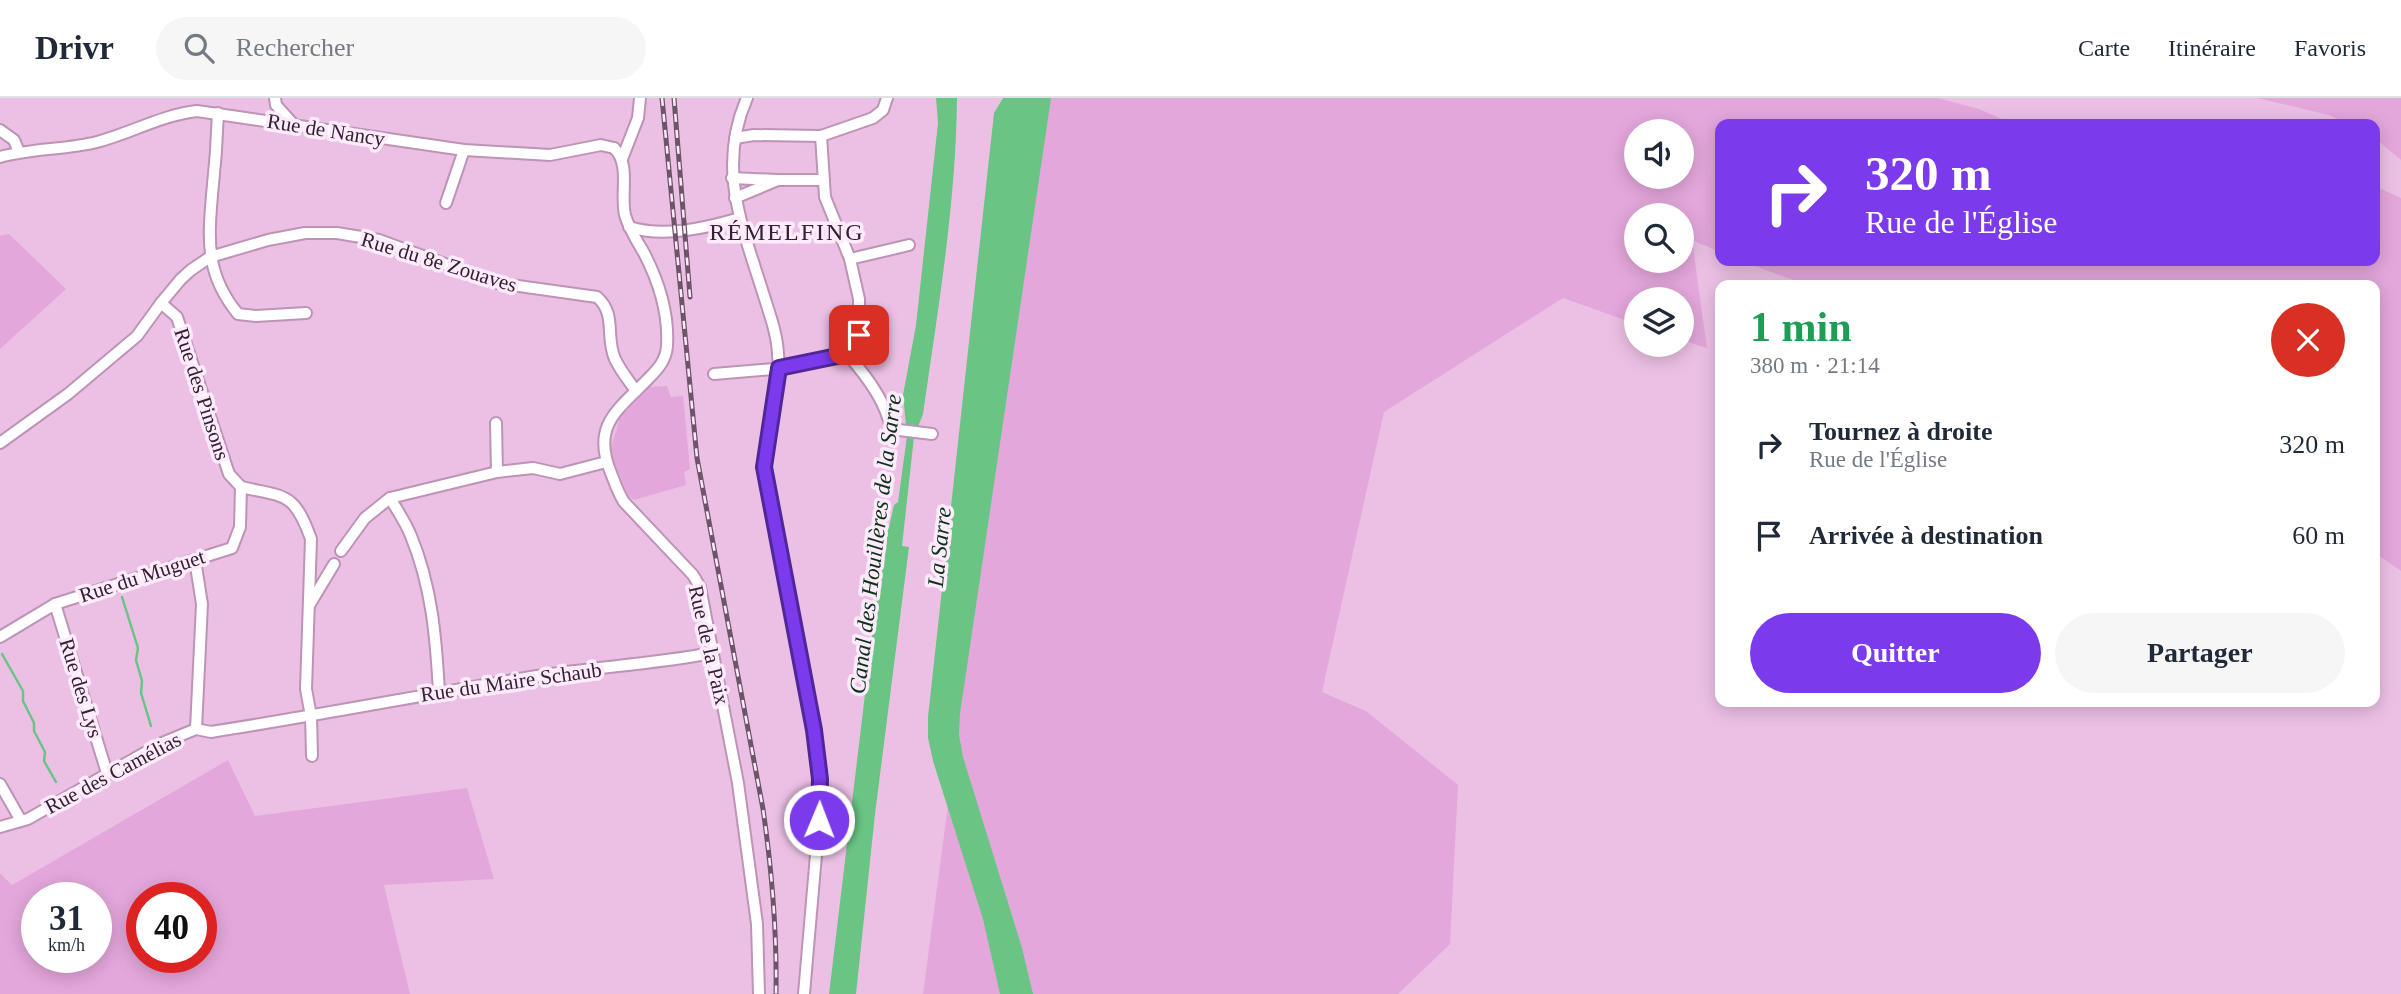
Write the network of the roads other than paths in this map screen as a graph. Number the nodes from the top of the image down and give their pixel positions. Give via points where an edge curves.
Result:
1 (275, 98) edge
2 (640, 98) edge
3 (747, 98) edge
4 (887, 98) edge
5 (218, 113) junction
6 (232, 115) junction
7 (294, 125) junction
8 (634, 128) junction
9 (0, 130) edge
10 (219, 134) junction
11 (821, 136) junction
12 (735, 138) junction
13 (614, 148) junction
14 (464, 150) junction
15 (19, 152) junction
16 (0, 158) edge
17 (622, 159) junction
18 (732, 178) junction
19 (778, 180) junction
20 (824, 180) junction
21 (735, 198) junction
22 (446, 204) dead end
23 (740, 218) junction
24 (629, 226) junction
25 (658, 231) junction
26 (638, 243) junction
27 (909, 245) dead end
28 (213, 256) junction
29 (850, 259) junction
30 (161, 303) junction
31 (306, 313) dead end
32 (847, 354) junction
33 (779, 368) junction
34 (714, 374) dead end
35 (636, 391) junction
36 (496, 423) dead end
37 (928, 434) dead end
38 (0, 443) edge
39 (606, 462) junction
40 (497, 472) junction
41 (241, 487) junction
42 (390, 498) junction
43 (341, 551) dead end
44 (195, 560) junction
45 (334, 564) dead end
46 (55, 604) junction
47 (310, 606) junction
48 (0, 637) edge
49 (712, 653) junction
50 (439, 692) junction
51 (311, 716) junction
52 (196, 729) junction
53 (312, 756) dead end
54 (107, 773) junction
55 (0, 784) edge
56 (20, 819) junction
57 (0, 827) edge
58 (759, 994) edge
59 (804, 994) edge

1 - 7 street via 276,106
2 - 8 street
3 - 12 street
4 - 11 street via 883,110 873,118
5 - 6 street, Rue de Nancy
5 - 10 street
5 - 15 street, Rue de Nancy via 183,113 96,142
6 - 7 street, Rue de Nancy
6 - 10 street
7 - 14 street, Rue de Nancy
8 - 13 street
8 - 17 street
9 - 15 street
10 - 28 street via 208,231
11 - 12 street
11 - 20 street
12 - 18 street
13 - 14 street, Rue de Nancy via 601,145 550,155
13 - 17 street
14 - 22 street
15 - 16 street, Rue de Nancy
17 - 24 street, Rue de la Paix
18 - 19 street
18 - 21 street
19 - 20 street
19 - 21 street
20 - 29 street via 825,197
21 - 23 street
23 - 25 street via 706,227
23 - 33 street via 775,334
24 - 25 street
24 - 26 street, Rue de la Paix
25 - 26 street
26 - 35 street, Rue de la Paix via 662,295 667,348 661,363
27 - 29 street
28 - 30 street, Rue du 8e Zouaves via 181,279
28 - 31 street via 226,300 238,314
28 - 35 street, Rue du 8e Zouaves via 268,240 337,233 379,240 497,284 597,298 609,316 613,357
29 - 32 street via 861,316 859,335
30 - 38 street, Rue du 8e Zouaves via 137,336
30 - 41 street, Rue des Pinsons via 177,317 229,474
32 - 33 street
32 - 37 street via 873,388 895,429
33 - 34 street
33 - 59 street via 765,476 820,779
35 - 39 street, Rue de la Paix via 605,432
36 - 40 street
39 - 40 street via 560,474 533,468
39 - 49 street, Rue de la Paix via 624,502 697,580
40 - 42 street
41 - 44 street, Rue du Muguet via 240,527 232,548
41 - 47 street via 287,497 303,516 311,539
42 - 43 street via 365,518
42 - 50 street via 411,535 429,590
44 - 46 street, Rue du Muguet
44 - 52 street via 202,604
45 - 47 street
46 - 48 street, Rue du Muguet
46 - 54 street, Rue des Lys
47 - 51 street via 306,689
49 - 50 street, Rue du Maire Schaub
49 - 58 street, Rue de la Paix via 751,875
50 - 51 street, Rue du Maire Schaub
51 - 52 street, Rue des Camélias via 211,732
51 - 53 street
52 - 54 street, Rue des Camélias
54 - 56 street, Rue des Camélias via 28,819
55 - 56 street
56 - 57 street, Rue des Camélias

